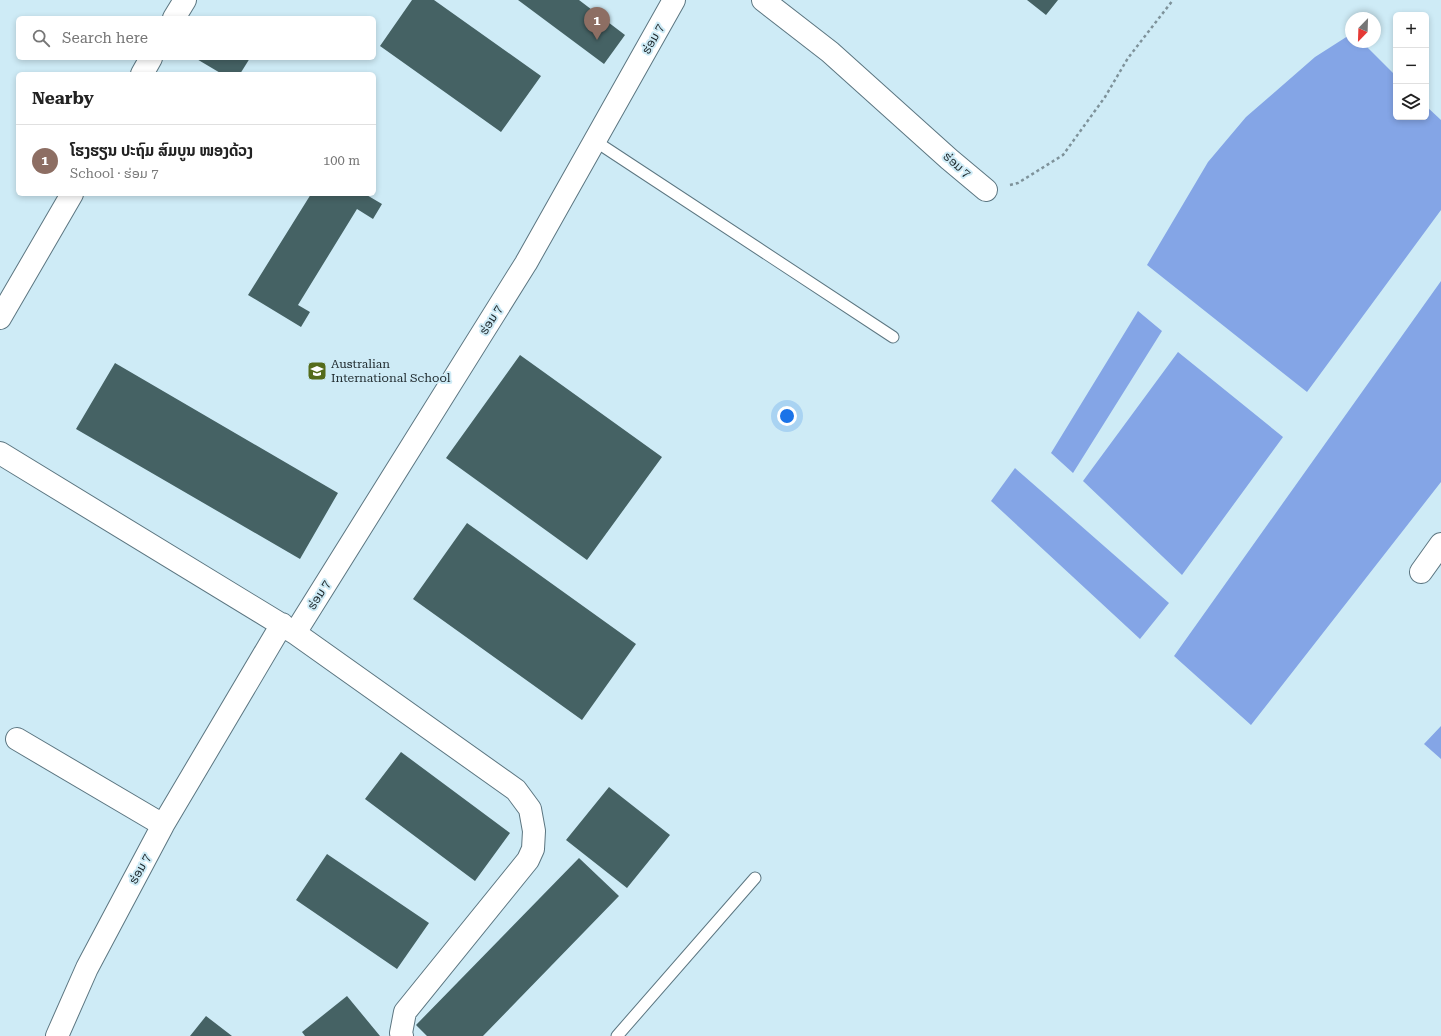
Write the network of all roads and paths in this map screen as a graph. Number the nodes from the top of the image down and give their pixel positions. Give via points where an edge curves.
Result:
1 (185, 0) edge
2 (674, 0) edge
3 (763, 0) edge
4 (1173, 0) edge
5 (175, 16) edge
6 (150, 60) edge
7 (143, 72) edge
8 (595, 141) junction
9 (986, 190) joint
10 (71, 196) edge
11 (0, 318) edge
12 (894, 337) dead end
13 (0, 453) edge
14 (1441, 544) edge
15 (1422, 572) dead end
16 (289, 629) junction
17 (17, 739) dead end
18 (163, 825) junction
19 (755, 878) dead end
20 (57, 1036) edge
21 (402, 1036) edge
22 (617, 1036) edge

1 - 5 street
2 - 8 street, ຮ່ອມ 7
3 - 9 street, ຮ່ອມ 7 via 830,52
4 - 9 path via 1128,58 1105,97 1063,156 1018,184
6 - 7 street
8 - 12 lane
8 - 16 street, ຮ່ອມ 7 via 526,263
10 - 11 street
13 - 16 street
14 - 15 street
16 - 18 street, ຮ່ອມ 7
16 - 21 street via 516,790 530,809 534,831 533,849 528,860 405,1012
17 - 18 street
18 - 20 street, ຮ່ອມ 7 via 87,968
19 - 22 lane

